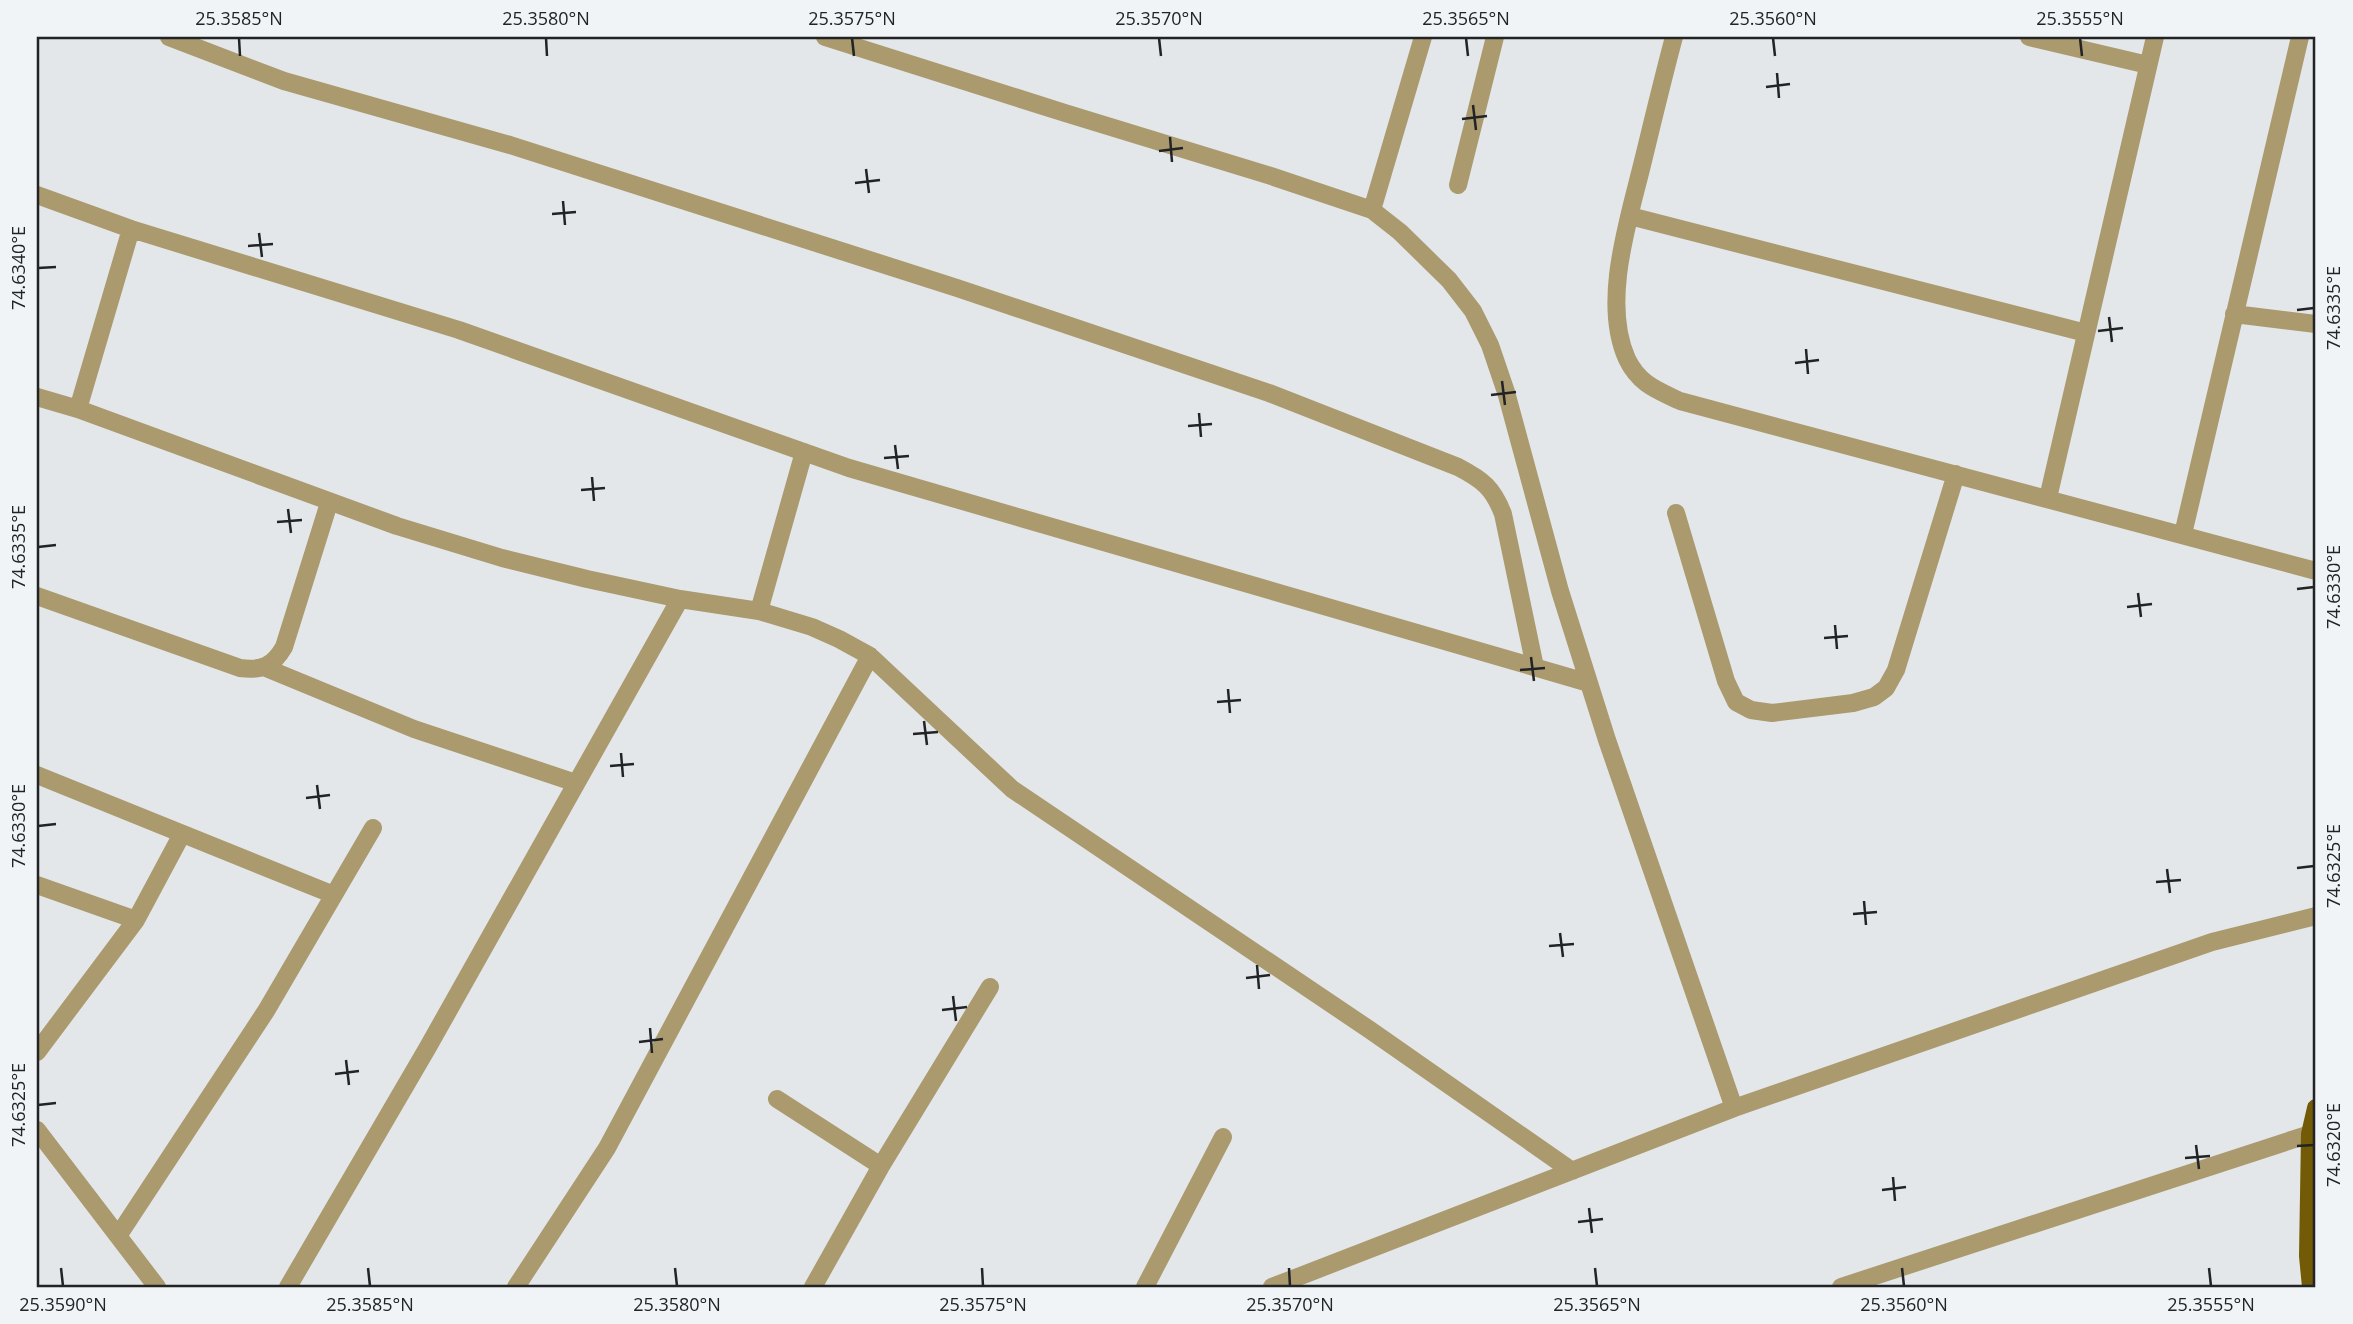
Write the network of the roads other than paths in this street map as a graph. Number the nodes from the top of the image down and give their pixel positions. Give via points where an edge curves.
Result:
1 (169, 37) edge
2 (825, 37) edge
3 (1423, 37) edge
4 (1495, 37) edge
5 (1674, 37) edge
6 (2029, 37) edge
7 (2155, 37) edge
8 (2300, 37) edge
9 (2148, 65) junction
10 (1458, 185) dead end
11 (37, 195) edge
12 (1372, 210) junction
13 (1630, 216) junction
14 (131, 229) junction
15 (2234, 314) junction
16 (2316, 324) edge
17 (2086, 333) junction
18 (37, 397) edge
19 (78, 409) junction
20 (804, 452) junction
21 (1956, 474) junction
22 (2048, 498) junction
23 (328, 503) junction
24 (1676, 513) dead end
25 (2183, 534) junction
26 (2316, 570) edge
27 (37, 596) edge
28 (680, 599) junction
29 (759, 611) junction
30 (870, 656) junction
31 (1535, 667) junction
32 (266, 668) junction
33 (1589, 683) junction
34 (37, 775) edge
35 (576, 783) junction
36 (373, 828) dead end
37 (182, 834) junction
38 (37, 885) edge
39 (334, 895) junction
40 (2316, 916) edge
41 (136, 920) junction
42 (990, 986) dead end
43 (37, 1052) edge
44 (777, 1099) dead end
45 (1734, 1108) junction
46 (2316, 1108) edge
47 (37, 1130) edge
48 (2310, 1135) junction
49 (1223, 1137) dead end
50 (881, 1166) junction
51 (1572, 1171) junction
52 (118, 1236) junction
53 (157, 1287) edge
54 (288, 1287) edge
55 (516, 1287) edge
56 (813, 1287) edge
57 (1145, 1287) edge
58 (1272, 1287) edge
59 (1841, 1287) edge
60 (2311, 1287) edge

1 - 31 street via 284,81 510,145 957,288 1269,393 1458,467 1479,478 1496,495
2 - 12 street
3 - 12 street
4 - 10 street
5 - 13 street
6 - 9 street
7 - 9 street
8 - 15 street
9 - 17 street
11 - 14 street
12 - 33 street via 1448,280 1473,311 1490,345
13 - 17 street
13 - 21 street via 1617,280 1618,328 1628,360 1644,384 1680,401
14 - 19 street
14 - 20 street via 459,330
15 - 16 street
15 - 25 street
17 - 22 street
18 - 19 street
19 - 23 street
20 - 29 street
20 - 31 street
21 - 22 street
21 - 24 street via 1896,670 1874,697 1853,703 1772,713 1736,702
22 - 25 street
23 - 28 street via 502,558
23 - 32 street via 284,647
25 - 26 street
27 - 32 street via 240,668
28 - 29 street
28 - 35 street
29 - 30 street via 812,627
30 - 51 street via 1012,789
30 - 55 street via 607,1148
31 - 33 street
32 - 35 street via 414,729
33 - 45 street
34 - 37 street
35 - 54 street
36 - 39 street
37 - 39 street
37 - 41 street
38 - 41 street
39 - 52 street via 266,1011
40 - 45 street via 2212,942
41 - 43 street
42 - 50 street
44 - 50 street
45 - 51 street
46 - 48 main road
47 - 52 street
48 - 59 street
48 - 60 main road
49 - 57 street
50 - 56 street
51 - 58 street
52 - 53 street

